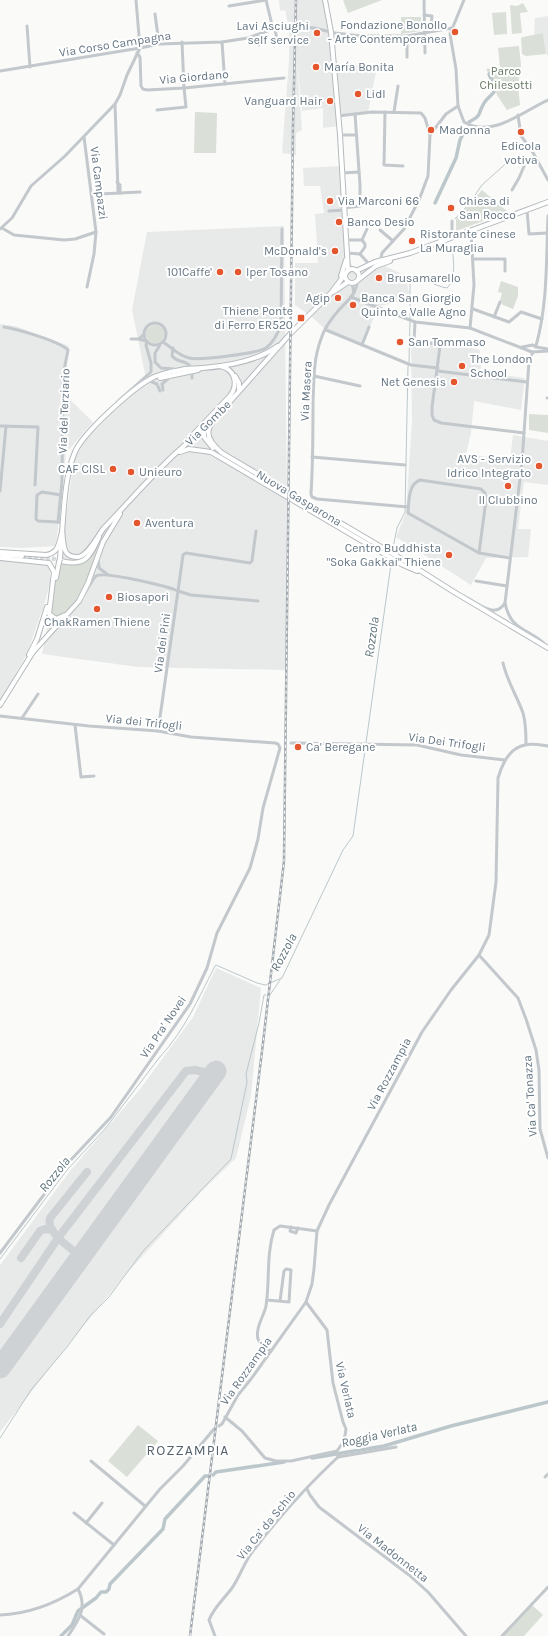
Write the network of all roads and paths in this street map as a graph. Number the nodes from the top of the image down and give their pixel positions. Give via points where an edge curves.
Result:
1 (136, 0) edge
2 (266, 0) edge
3 (325, 0) edge
4 (424, 0) edge
5 (464, 0) edge
6 (229, 6) dead end
7 (155, 14) dead end
8 (424, 15) junction
9 (27, 26) dead end
10 (274, 28) junction
11 (431, 28) dead end
12 (452, 28) junction
13 (331, 32) junction
14 (424, 32) junction
15 (256, 35) junction
16 (407, 36) junction
17 (277, 41) dead end
18 (182, 42) junction
19 (222, 42) junction
20 (159, 44) junction
21 (259, 46) dead end
22 (140, 48) junction
23 (137, 53) junction
24 (424, 53) dead end
25 (407, 57) dead end
26 (30, 67) junction
27 (0, 71) edge
28 (284, 78) dead end
29 (225, 84) junction
30 (398, 86) dead end
31 (184, 88) junction
32 (548, 100) edge
33 (114, 104) junction
34 (458, 106) junction
35 (158, 110) dead end
36 (385, 112) junction
37 (394, 112) junction
38 (355, 114) junction
39 (518, 115) junction
40 (338, 116) junction
41 (340, 135) junction
42 (356, 135) junction
43 (430, 135) junction
44 (84, 137) junction
45 (536, 158) junction
46 (403, 166) dead end
47 (359, 172) junction
48 (342, 173) junction
49 (548, 180) edge
50 (512, 190) dead end
51 (140, 192) dead end
52 (120, 193) junction
53 (100, 194) dead end
54 (548, 202) edge
55 (344, 209) junction
56 (527, 210) junction
57 (329, 211) dead end
58 (548, 216) edge
59 (452, 221) dead end
60 (1, 229) edge
61 (282, 229) dead end
62 (367, 229) dead end
63 (380, 230) dead end
64 (471, 231) junction
65 (96, 232) junction
66 (548, 236) edge
67 (452, 237) junction
68 (347, 240) junction
69 (362, 240) junction
70 (393, 241) junction
71 (347, 254) junction
72 (360, 254) junction
73 (396, 258) junction
74 (473, 259) junction
75 (381, 260) junction
76 (368, 265) junction
77 (376, 267) junction
78 (355, 270) junction
79 (504, 271) dead end
80 (347, 272) junction
81 (339, 281) junction
82 (357, 281) junction
83 (350, 283) junction
84 (86, 287) dead end
85 (331, 293) junction
86 (354, 293) junction
87 (351, 297) junction
88 (500, 302) dead end
89 (473, 309) junction
90 (546, 311) edge
91 (494, 317) junction
92 (542, 319) junction
93 (412, 321) junction
94 (4, 327) dead end
95 (369, 327) dead end
96 (470, 328) junction
97 (326, 330) junction
98 (143, 335) junction
99 (131, 339) dead end
100 (139, 339) junction
101 (146, 341) junction
102 (162, 342) junction
103 (283, 342) junction
104 (362, 345) junction
105 (172, 348) junction
106 (533, 349) junction
107 (548, 350) edge
108 (190, 366) dead end
109 (218, 366) junction
110 (202, 368) junction
111 (186, 369) junction
112 (438, 370) junction
113 (230, 371) junction
114 (172, 376) junction
115 (314, 376) junction
116 (148, 382) junction
117 (527, 382) junction
118 (360, 386) dead end
119 (238, 392) junction
120 (227, 404) junction
121 (106, 415) junction
122 (210, 416) junction
123 (0, 426) edge
124 (6, 426) junction
125 (203, 429) junction
126 (524, 433) junction
127 (176, 453) junction
128 (222, 453) junction
129 (312, 457) junction
130 (405, 465) dead end
131 (62, 469) junction
132 (69, 472) junction
133 (35, 485) dead end
134 (0, 491) edge
135 (61, 495) junction
136 (66, 496) junction
137 (124, 507) junction
138 (406, 507) junction
139 (58, 522) junction
140 (63, 524) junction
141 (104, 528) junction
142 (62, 530) junction
143 (256, 531) dead end
144 (100, 549) junction
145 (479, 554) junction
146 (0, 555) edge
147 (22, 556) tunnel mouth
148 (510, 558) junction
149 (60, 561) junction
150 (108, 575) junction
151 (428, 576) junction
152 (476, 582) dead end
153 (507, 586) junction
154 (178, 591) junction
155 (454, 592) junction
156 (51, 593) junction
157 (79, 601) junction
158 (258, 601) dead end
159 (505, 603) junction
160 (548, 648) edge
161 (503, 663) dead end
162 (23, 667) junction
163 (38, 694) dead end
164 (0, 705) edge
165 (0, 716) edge
166 (22, 718) junction
167 (75, 724) junction
168 (158, 731) junction
169 (291, 743) dead end
170 (526, 744) junction
171 (548, 746) edge
172 (279, 751) joint
173 (505, 760) junction
174 (94, 776) dead end
175 (479, 955) junction
176 (548, 1158) edge
177 (317, 1231) junction
178 (0, 1253) edge
179 (267, 1300) junction
180 (280, 1301) junction
181 (306, 1302) junction
182 (271, 1351) junction
183 (225, 1417) junction
184 (219, 1426) dead end
185 (214, 1429) dead end
186 (396, 1446) dead end
187 (337, 1454) junction
188 (90, 1461) dead end
189 (307, 1489) junction
190 (102, 1503) dead end
191 (146, 1506) junction
192 (74, 1513) dead end
193 (86, 1523) junction
194 (114, 1545) junction
195 (548, 1587) edge
196 (78, 1589) junction
197 (0, 1616) edge
198 (81, 1616) junction
199 (104, 1634) dead end
200 (68, 1636) edge
201 (215, 1636) edge
202 (466, 1636) edge
203 (502, 1636) edge

1 - 22 street
2 - 6 street
2 - 10 street
3 - 13 main road
4 - 8 street
5 - 12 street
7 - 20 street
8 - 11 street via 432,16
8 - 14 street
9 - 26 street
10 - 13 street, Via Corso Campagna via 297,27
10 - 15 street, Via Corso Campagna
10 - 17 street
12 - 14 street, Via Corso Campagna
12 - 34 street via 450,34 456,69
13 - 16 street, Via Corso Campagna via 361,36
13 - 40 main road
14 - 16 street, Via Corso Campagna
14 - 24 street
15 - 19 street, Via Corso Campagna
15 - 21 street
16 - 25 street
18 - 19 street, Via Corso Campagna
18 - 20 street, Via Corso Campagna
18 - 31 street
19 - 29 street
20 - 22 street, Via Corso Campagna
22 - 23 street, Via Campazzi
22 - 26 street, Via Corso Campagna
23 - 31 street, Via Giordano via 140,57 143,89
23 - 33 street, Via Campazzi
26 - 27 street, Via Corso Campagna
28 - 29 street, Via Giordano
29 - 31 street, Via Giordano
30 - 37 street
31 - 35 street via 186,107
32 - 39 street
33 - 44 street, Via Campazzi
33 - 52 street via 117,182 120,185
34 - 39 street via 464,122 477,127 490,127
34 - 43 street via 446,114
36 - 37 street
36 - 38 street
36 - 46 street via 384,165
37 - 43 street via 422,114
38 - 40 street
38 - 42 street
39 - 45 street via 521,136
40 - 41 main road
41 - 42 street
41 - 48 main road
42 - 47 street
43 - 70 street via 426,181 404,229
44 - 60 street, Via Campazzi via 32,186 12,218
44 - 65 street, Via Campazzi
45 - 49 street
45 - 50 street via 525,164
47 - 48 street
47 - 55 street via 360,206
48 - 55 main road
51 - 52 street
52 - 53 street
54 - 56 main road
55 - 57 street
55 - 68 main road
56 - 64 main road
56 - 66 street via 529,234
58 - 66 street
59 - 67 street
60 - 65 street, Via Campazzi via 14,235 64,240
61 - 105 street via 281,325 271,343 256,351 197,360 182,356
62 - 69 street
63 - 70 street
64 - 67 main road
64 - 74 street
65 - 84 street, Via Campazzi
66 - 90 street
67 - 73 main road
68 - 69 street
68 - 71 main road
69 - 72 street via 366,244
70 - 75 street via 382,253
71 - 72 street
71 - 78 main road
71 - 80 main road
71 - 81 main road
72 - 76 street
73 - 75 main road
73 - 77 main road
74 - 79 street via 505,259
74 - 89 street
75 - 76 main road
75 - 77 street
76 - 77 street
76 - 78 main road
77 - 82 main road
78 - 80 main road
78 - 82 main road via 359,275
80 - 81 main road
80 - 83 main road via 345,278
81 - 85 main road
82 - 83 main road
82 - 86 street, Via Masera
83 - 85 main road
83 - 86 street
85 - 103 main road, Via Gombe
86 - 87 street, Via Masera
87 - 93 street
87 - 97 street, Via Masera via 337,312
88 - 91 street
89 - 91 street
89 - 96 street
90 - 92 street
91 - 92 street via 509,322 521,312
92 - 106 street via 539,336
93 - 96 street
93 - 112 street via 414,341 440,344
94 - 131 street, Via del Terziario via 60,344 68,350 63,376
95 - 104 street
96 - 106 street
97 - 104 street
97 - 115 street, Via Masera via 319,345
98 - 100 street
98 - 101 street
98 - 102 street via 147,326 157,323 163,326 166,332
99 - 100 street
100 - 101 street
101 - 102 street via 155,346
101 - 121 street, Via del Terziario via 152,367 150,374 126,393
102 - 105 street
102 - 111 street, Via del Terziario via 154,355 157,364 167,369
103 - 109 main road, Via del Terziario via 258,357
103 - 119 main road, Via Gombe
104 - 112 street via 411,365
105 - 108 street via 175,360 187,362
106 - 107 street
106 - 117 street
109 - 110 main road, Via del Terziario
109 - 113 main road
110 - 111 main road, Via del Terziario
110 - 114 main road, Via del Terziario
111 - 116 main road, Via del Terziario via 159,375
112 - 117 street
112 - 126 street via 432,407 434,420
113 - 119 main road via 239,383
113 - 122 main road via 236,381 235,388
114 - 116 main road, Via del Terziario
114 - 116 street via 162,384 162,391 157,384
115 - 118 street
115 - 129 street, Via Masera
116 - 121 main road, Via del Terziario
117 - 126 street
119 - 120 main road, Via Gombe
120 - 125 main road, Via Gombe
120 - 128 main road, Nuova Gasparona via 208,430 208,437
121 - 132 main road, Via del Terziario via 77,448
122 - 125 main road
122 - 127 main road
123 - 124 street
124 - 133 street via 38,427
124 - 134 street
125 - 127 main road, Via Gombe
125 - 128 main road via 206,440
126 - 148 street
127 - 137 main road, Via Gombe
127 - 151 main road, Nuova Gasparona via 189,449 211,452 403,565
128 - 151 main road, Nuova Gasparona
129 - 130 street
129 - 138 street, Via Masera via 312,497
131 - 132 street, Via del Terziario
131 - 135 street, Via del Terziario
132 - 136 main road, Via del Terziario
135 - 136 street
135 - 139 street, Via del Terziario
135 - 139 street via 38,493 35,517 38,521
136 - 140 main road, Via del Terziario
137 - 141 main road, Via Gombe
137 - 144 main road, Via Gombe
138 - 145 street via 408,513
138 - 145 street via 412,486 420,480 481,489 486,500
139 - 140 street
140 - 142 main road, Via del Terziario
141 - 142 main road via 85,554 77,557 69,555 64,549
141 - 149 main road via 86,559 74,564
142 - 146 main road via 57,548 51,554
142 - 149 main road, Via del Terziario
143 - 154 street, Via dei Pini via 250,563 183,555
144 - 150 street via 98,565 100,570
144 - 157 main road, Via Gombe
145 - 148 street
146 - 147 main road
146 - 156 main road via 49,563 54,572
148 - 153 street
149 - 156 main road, Via del Terziario
150 - 154 street
150 - 157 street via 96,576
151 - 155 main road, Nuova Gasparona
152 - 153 street
153 - 159 street
154 - 158 street via 191,595
154 - 168 street, Via dei Pini
155 - 159 street via 466,596 490,611 497,611
155 - 160 main road, Nuova Gasparona
156 - 157 main road via 48,611 54,619 65,616
156 - 162 main road, Via del Terziario via 37,639
157 - 162 main road, Via Gombe via 44,639
159 - 160 street via 511,620
161 - 170 street via 522,712
162 - 164 main road, Via Gombe
163 - 166 street
165 - 166 street, Via dei Trifogli
166 - 167 street, Via dei Trifogli
167 - 168 street, Via dei Trifogli
167 - 174 street via 81,777
168 - 172 street, Via dei Trifogli via 191,737 275,743 280,747
169 - 173 street, Via Dei Trifogli via 427,746 462,755
170 - 171 street
170 - 173 street, Via Rozzampia
172 - 178 street, Via Pra' Novei via 250,868 217,933 207,968 190,1004 111,1117 67,1164
173 - 175 street, Via Rozzampia via 498,778 496,882 491,924 489,935
175 - 176 street, Via Ca' Tonazza via 518,998 526,1020 536,1050 540,1129
175 - 177 street, Via Rozzampia via 422,1032 346,1171
177 - 179 street via 280,1226 274,1230 268,1265
177 - 181 street, Via Rozzampia via 312,1284
179 - 180 street
179 - 182 street via 258,1338 261,1344
180 - 180 street via 289,1302 291,1270 284,1271
181 - 182 street, Via Rozzampia
181 - 187 street, Via Verlata via 327,1330 333,1383 346,1429 344,1441
182 - 183 street, Via Rozzampia
183 - 184 street, Via Rozzampia
183 - 187 street via 265,1458 276,1461
185 - 191 street
186 - 187 street
187 - 189 street, Via Ca' da Schio
188 - 191 street
189 - 201 street, Via Ca' da Schio via 249,1557 232,1589 212,1611 209,1620
189 - 202 street, Via Madonnetta via 319,1507 428,1592
190 - 193 street
191 - 194 street
192 - 193 street
193 - 194 street
194 - 196 street
195 - 203 street
196 - 197 street via 30,1611
196 - 198 street via 83,1608
198 - 199 street
198 - 200 street

